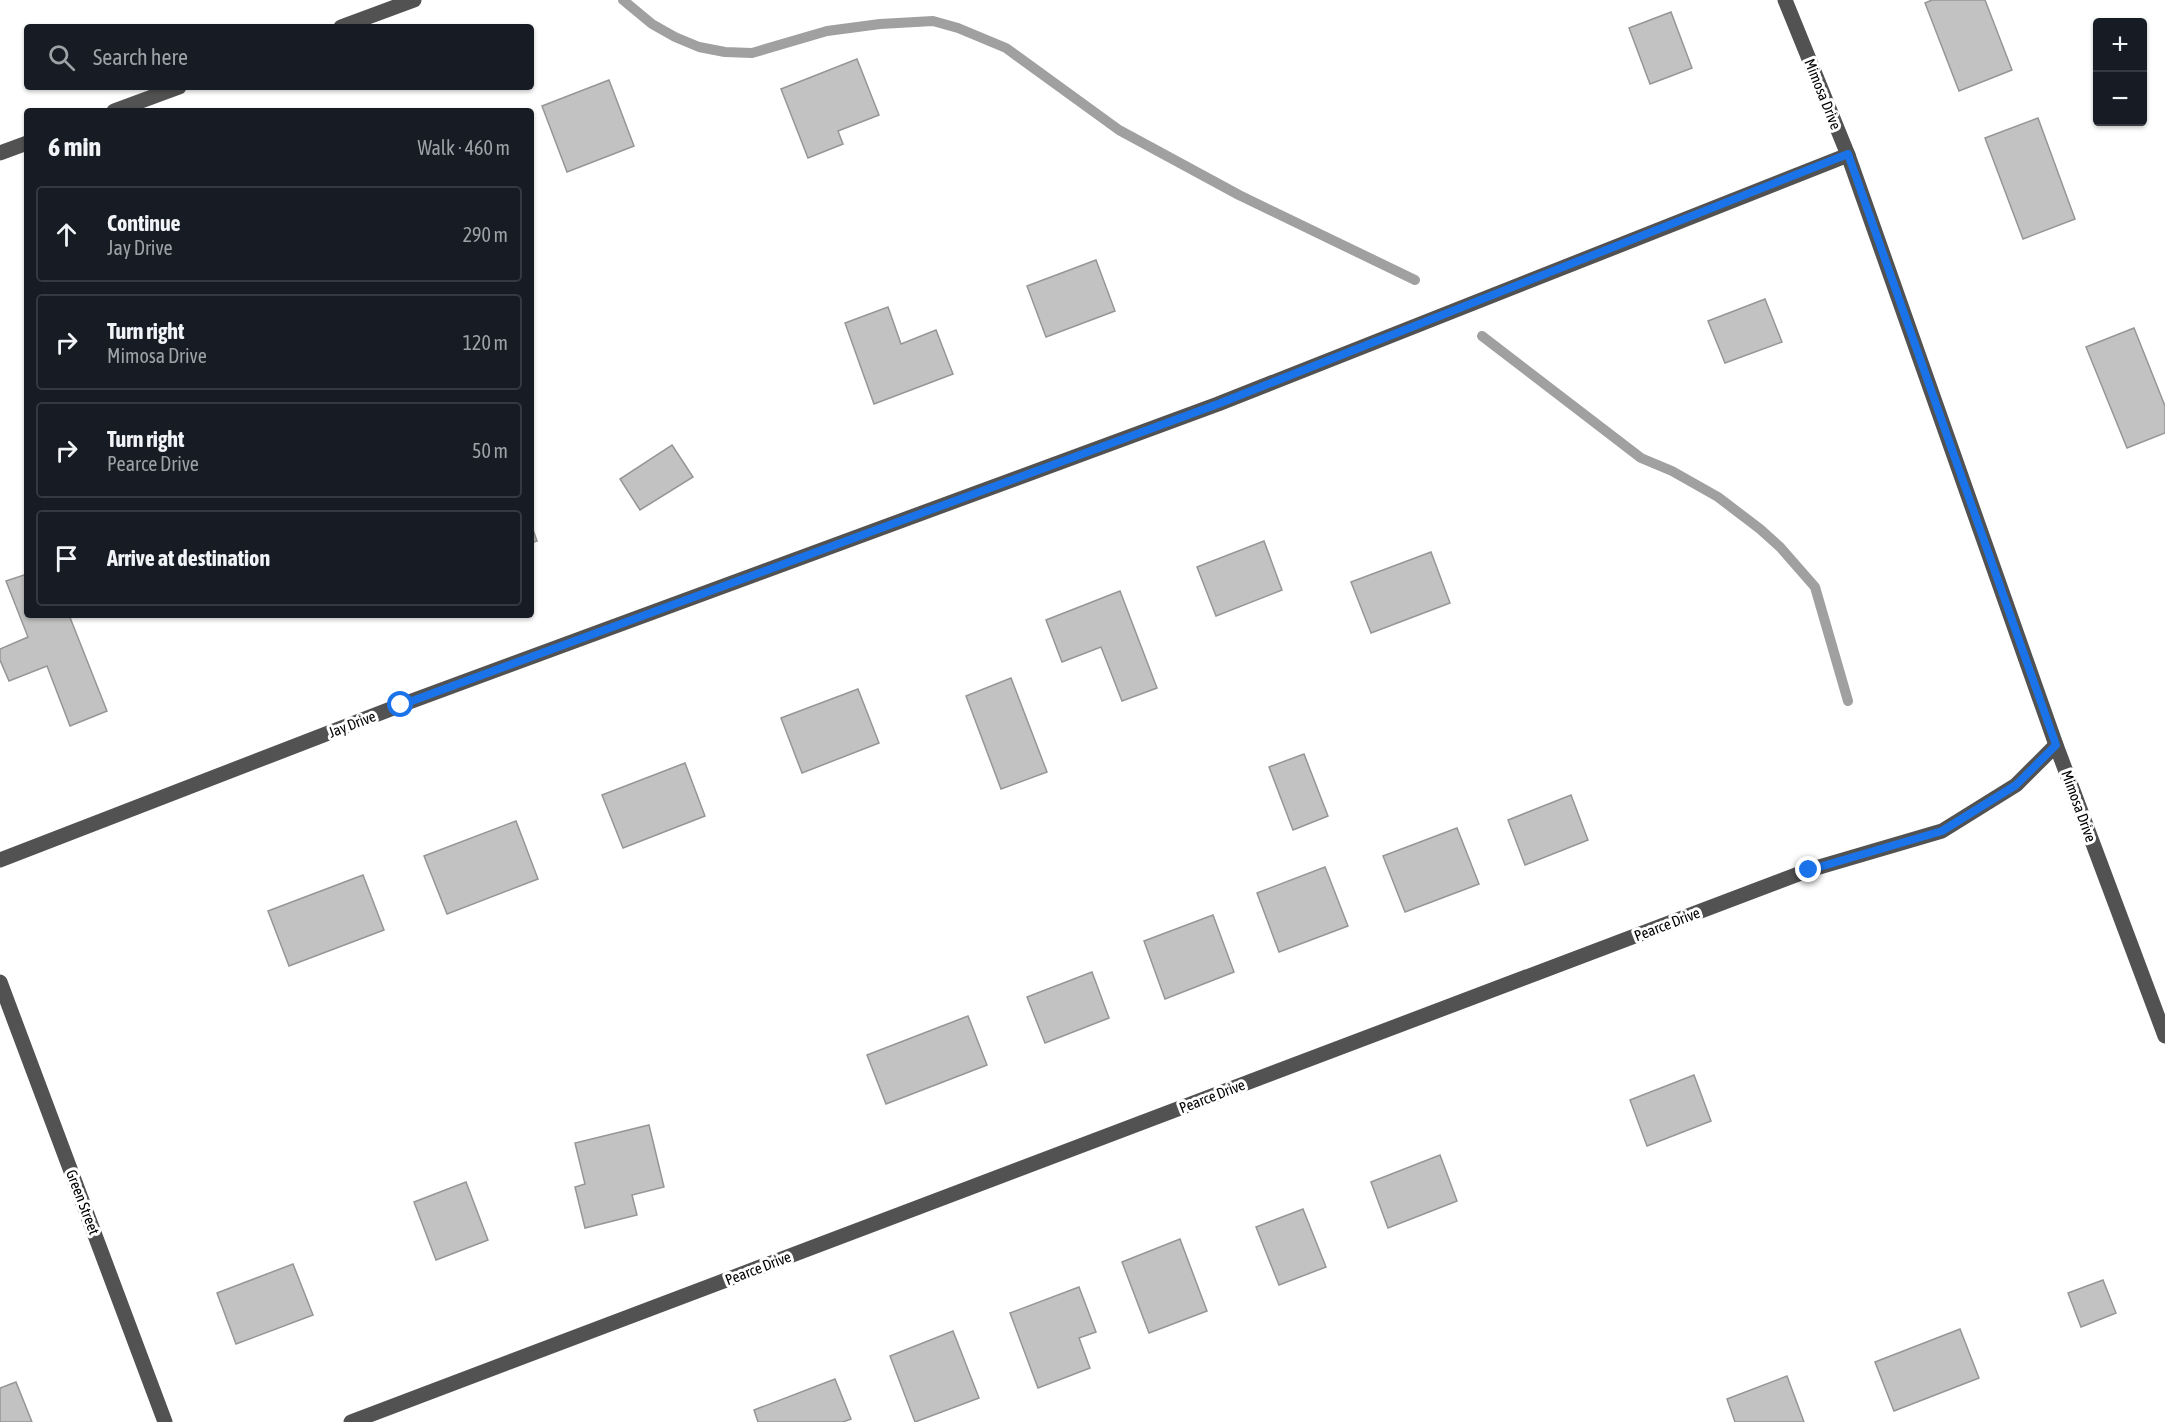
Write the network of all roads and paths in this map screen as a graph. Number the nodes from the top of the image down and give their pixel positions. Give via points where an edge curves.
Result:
1 (414, 0) edge
2 (1785, 0) edge
3 (349, 24) edge
4 (171, 90) edge
5 (122, 108) edge
6 (24, 144) edge
7 (0, 153) edge
8 (1848, 154) junction
9 (2056, 745) junction
10 (0, 860) edge
11 (0, 982) edge
12 (2165, 1036) edge
13 (165, 1422) edge
14 (351, 1422) edge

1 - 3 street
2 - 8 street, Mimosa Drive
4 - 5 street
6 - 7 street
8 - 9 street, Mimosa Drive
8 - 10 street, Jay Drive via 1218,404 401,705
9 - 12 street, Mimosa Drive
9 - 14 street, Pearce Drive via 2016,785 1942,831 1809,870
11 - 13 street, Green Street

